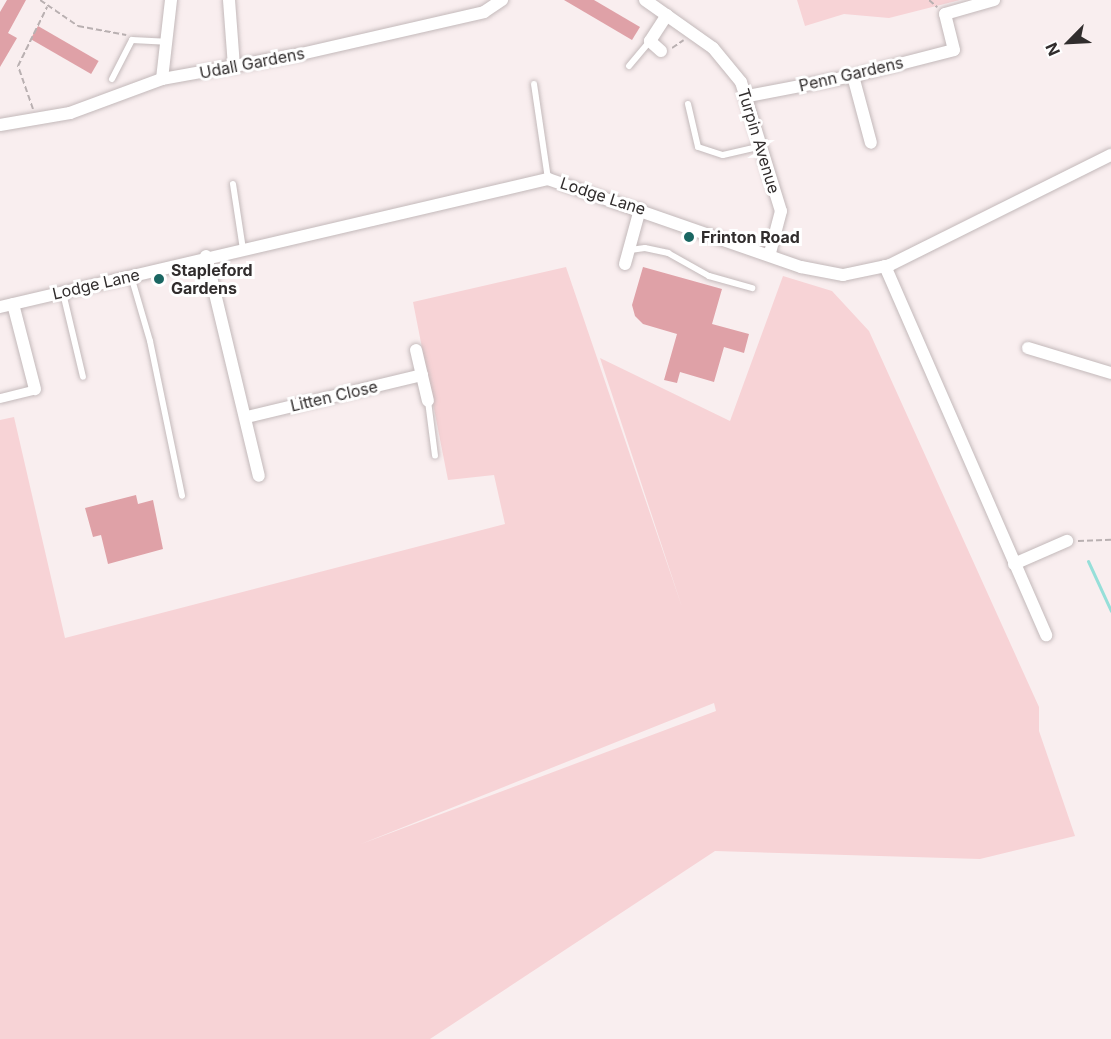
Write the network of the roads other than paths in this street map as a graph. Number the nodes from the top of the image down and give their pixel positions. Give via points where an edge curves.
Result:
1 (171, 0) edge
2 (229, 0) edge
3 (502, 0) edge
4 (645, 0) edge
5 (994, 0) edge
6 (667, 15) junction
7 (650, 41) junction
8 (166, 42) junction
9 (665, 51) road end
10 (629, 66) dead end
11 (234, 67) junction
12 (854, 76) junction
13 (112, 79) dead end
14 (162, 79) junction
15 (534, 84) dead end
16 (748, 96) junction
17 (688, 104) dead end
18 (0, 125) edge
19 (871, 143) dead end
20 (760, 146) junction
21 (1111, 155) edge
22 (548, 179) junction
23 (233, 184) dead end
24 (640, 209) junction
25 (243, 249) junction
26 (629, 250) junction
27 (770, 253) junction
28 (206, 256) junction
29 (626, 264) dead end
30 (885, 266) junction
31 (131, 276) junction
32 (752, 288) dead end
33 (63, 291) junction
34 (13, 304) junction
35 (0, 307) edge
36 (1028, 348) dead end
37 (417, 350) dead end
38 (1111, 373) edge
39 (422, 375) junction
40 (83, 377) dead end
41 (34, 388) joint
42 (0, 398) edge
43 (428, 401) joint
44 (247, 417) junction
45 (435, 456) dead end
46 (259, 476) dead end
47 (182, 496) dead end
48 (1067, 541) road end
49 (1014, 564) junction
50 (1046, 635) dead end

1 - 8 street
2 - 11 street
3 - 11 street, Udall Gardens via 484,12
4 - 6 street, Turpin Avenue
5 - 12 street, Penn Gardens via 945,14 954,50
6 - 7 street
6 - 16 street, Turpin Avenue via 722,57
7 - 9 street
7 - 10 lane
8 - 13 lane via 132,40
8 - 14 street
11 - 14 street, Udall Gardens
12 - 16 street, Penn Gardens
12 - 19 street
14 - 18 street, Udall Gardens via 69,113
15 - 22 lane
16 - 20 street, Turpin Avenue
17 - 20 lane via 698,147 723,154
20 - 27 street, Turpin Avenue via 781,211
21 - 30 street, Lodge Lane
22 - 24 street, Lodge Lane
22 - 25 street, Lodge Lane
23 - 25 lane
24 - 26 street
24 - 27 street, Lodge Lane
25 - 28 street, Lodge Lane
26 - 29 street
26 - 32 lane via 645,248 668,253 709,276
27 - 30 street, Lodge Lane via 801,267 843,275
28 - 31 street, Lodge Lane
28 - 44 street
30 - 49 street
31 - 33 street, Lodge Lane
31 - 47 lane via 150,341
33 - 34 street, Lodge Lane
33 - 40 lane
34 - 35 street, Lodge Lane
34 - 41 street
36 - 38 street
37 - 39 street
39 - 43 street
39 - 44 street, Litten Close
41 - 42 street
43 - 45 lane
44 - 46 street
48 - 49 street
49 - 50 street

